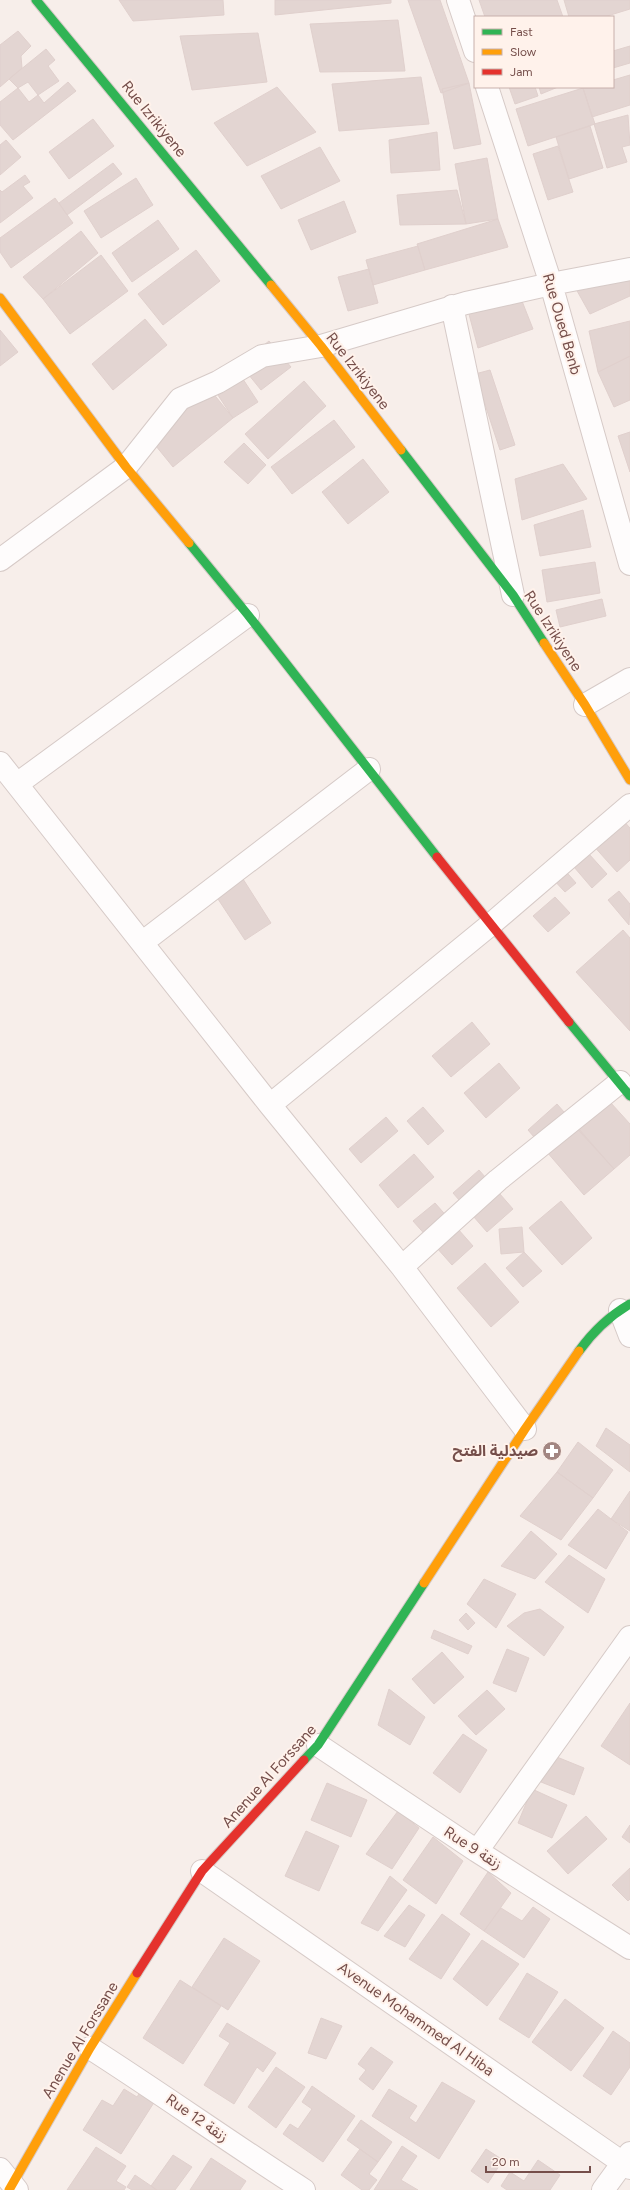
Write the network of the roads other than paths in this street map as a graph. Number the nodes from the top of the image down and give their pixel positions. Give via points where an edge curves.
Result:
1 (36, 0) edge
2 (458, 0) edge
3 (474, 48) edge
4 (487, 88) edge
5 (630, 269) edge
6 (550, 284) junction
7 (0, 298) edge
8 (452, 306) junction
9 (321, 346) junction
10 (126, 467) junction
11 (0, 560) edge
12 (630, 564) edge
13 (513, 595) junction
14 (248, 615) junction
15 (630, 679) edge
16 (585, 704) junction
17 (0, 763) edge
18 (369, 769) junction
19 (630, 780) edge
20 (17, 784) junction
21 (630, 805) edge
22 (490, 925) junction
23 (143, 942) junction
24 (625, 1089) edge
25 (270, 1105) junction
26 (402, 1267) junction
27 (625, 1307) edge
28 (630, 1336) edge
29 (525, 1429) junction
30 (630, 1637) edge
31 (318, 1745) junction
32 (477, 1851) junction
33 (202, 1871) junction
34 (630, 1948) edge
35 (90, 2048) junction
36 (628, 2161) edge
37 (9, 2183) edge
38 (304, 2190) edge
39 (603, 2190) edge

1 - 9 street, Rue Izrikiyene
2 - 3 street
4 - 6 street, Rue Oued Benb
5 - 6 street
6 - 8 street
6 - 12 street, Rue Oued Benb
7 - 10 street
8 - 9 street
8 - 13 street
9 - 10 street via 262,356 218,382 180,398
9 - 13 street, Rue Izrikiyene
10 - 11 street
10 - 14 street
13 - 16 street, Rue Izrikiyene
14 - 18 street
14 - 20 street
15 - 16 street
16 - 19 street, Rue Izrikiyene
17 - 20 street
18 - 22 street
18 - 23 street
20 - 23 street
21 - 22 street
22 - 24 street
22 - 25 street
23 - 25 street
24 - 26 street via 498,1180
25 - 26 street
26 - 29 street
27 - 28 street
27 - 29 street, Anenue Al Forssane via 586,1341
29 - 31 street, Anenue Al Forssane
30 - 32 street
31 - 32 street, Rue 9 زنقة
31 - 33 street, Anenue Al Forssane
32 - 34 street, Rue 9 زنقة
33 - 35 street, Anenue Al Forssane
33 - 36 street, Avenue Mohammed Al Hiba
35 - 37 street, Anenue Al Forssane
35 - 38 street, Rue 12 زنقة
36 - 39 street

